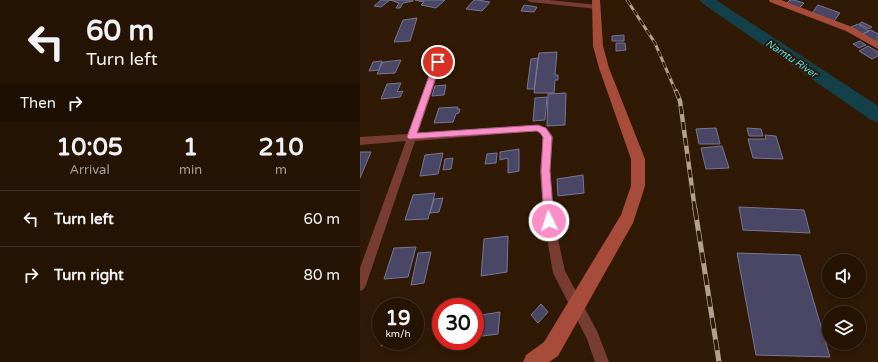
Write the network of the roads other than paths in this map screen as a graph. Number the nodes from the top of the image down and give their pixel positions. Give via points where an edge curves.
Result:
1 (530, 0) edge
2 (773, 0) edge
3 (597, 3) edge
4 (878, 46) edge
5 (438, 62) dead end
6 (412, 137) junction
7 (360, 141) edge
8 (360, 285) edge
9 (576, 306) junction
10 (533, 362) edge
11 (602, 362) edge

1 - 3 street
2 - 4 street via 849,29
3 - 9 street via 598,46 638,159 638,186 628,218
5 - 6 street
6 - 7 street
6 - 8 street
6 - 9 street via 538,128 543,130 548,137 545,171 549,221 559,273
9 - 10 street via 551,349
9 - 11 street

